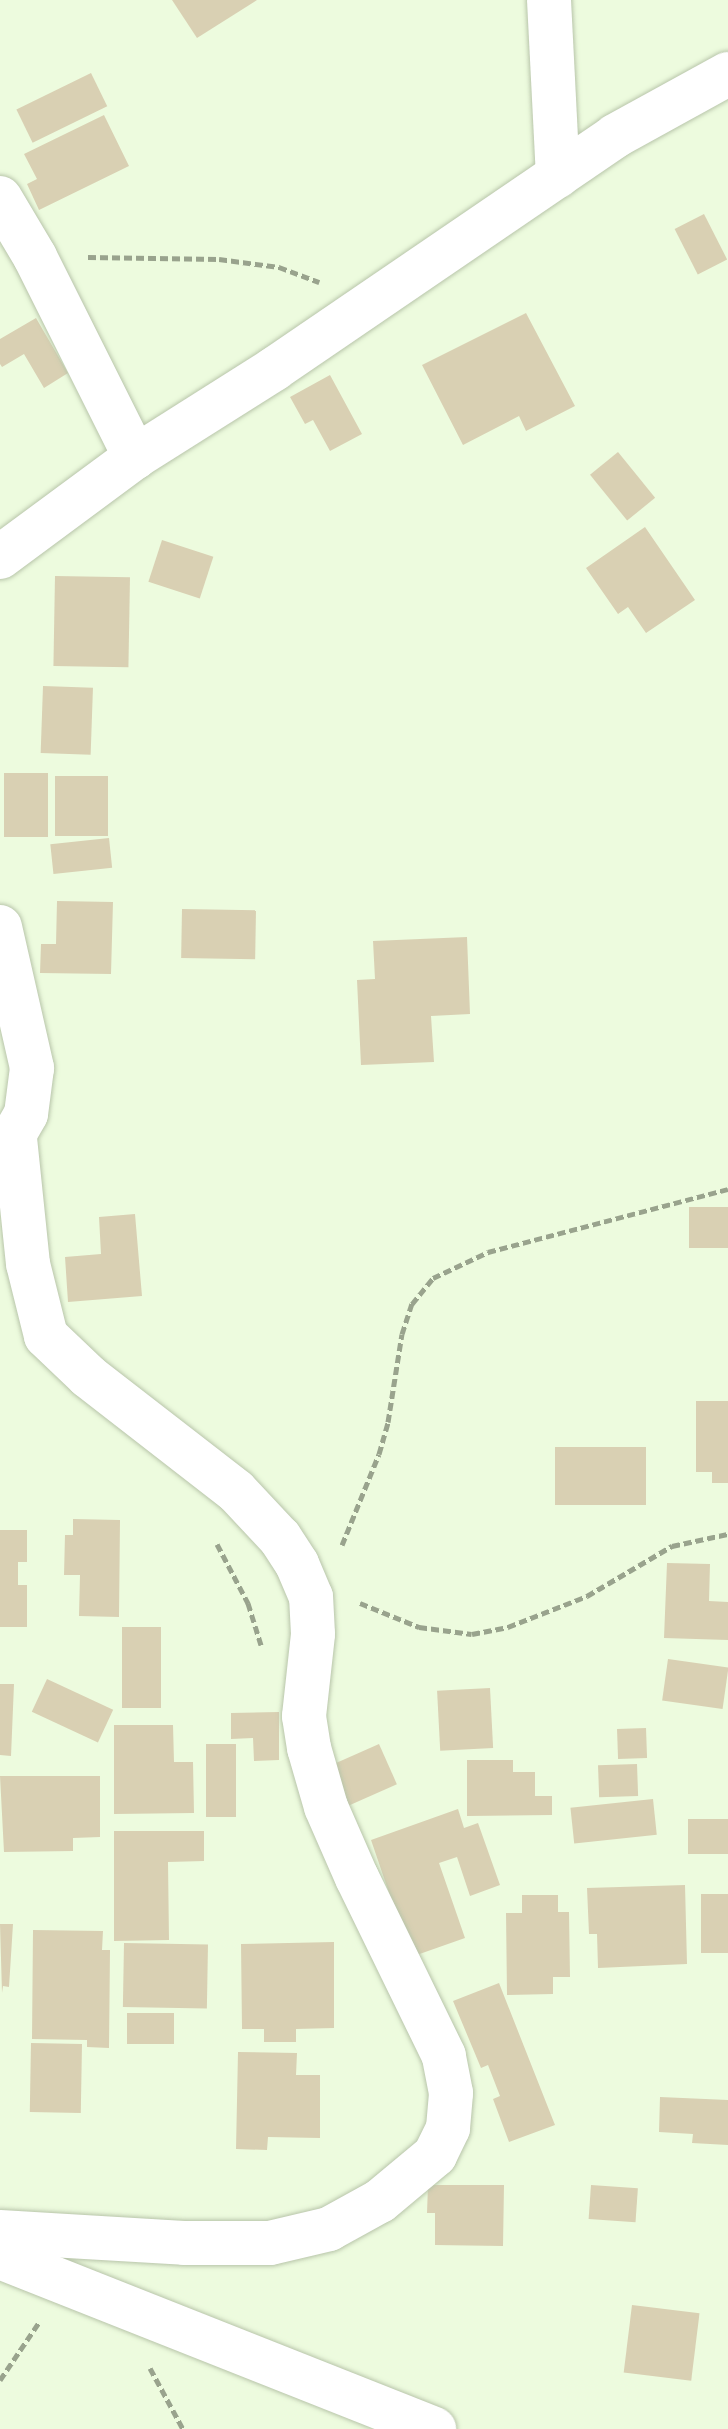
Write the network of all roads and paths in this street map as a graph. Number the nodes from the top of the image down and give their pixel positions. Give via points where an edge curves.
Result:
1 (549, 0) edge
2 (728, 74) edge
3 (558, 176) junction
4 (0, 198) edge
5 (35, 257) junction
6 (359, 310) junction
7 (135, 457) junction
8 (0, 557) edge
9 (0, 927) edge
10 (8, 1149) edge
11 (728, 1189) edge
12 (728, 1534) edge
13 (212, 1536) dead end
14 (318, 1558) junction
15 (265, 1655) dead end
16 (0, 2232) edge
17 (18, 2264) edge
18 (0, 2380) edge
19 (434, 2429) edge

1 - 3 street
2 - 3 street via 615,136
3 - 6 street
4 - 5 street
5 - 6 path via 219,259 279,267 325,285
5 - 7 street
6 - 7 street
7 - 8 street
9 - 10 street via 32,1068 26,1114
10 - 14 street via 46,1336 88,1376 192,1453 280,1538
11 - 14 path via 488,1252 433,1278 412,1304 402,1334 379,1454
12 - 14 path via 672,1546 587,1596 535,1619 472,1634 419,1627 322,1588
13 - 15 path via 248,1603
14 - 16 street via 304,1716 309,1748 339,1835 444,2056 451,2093 448,2128 435,2155 380,2201 329,2229 270,2243
17 - 18 path via 44,2314
17 - 19 street

